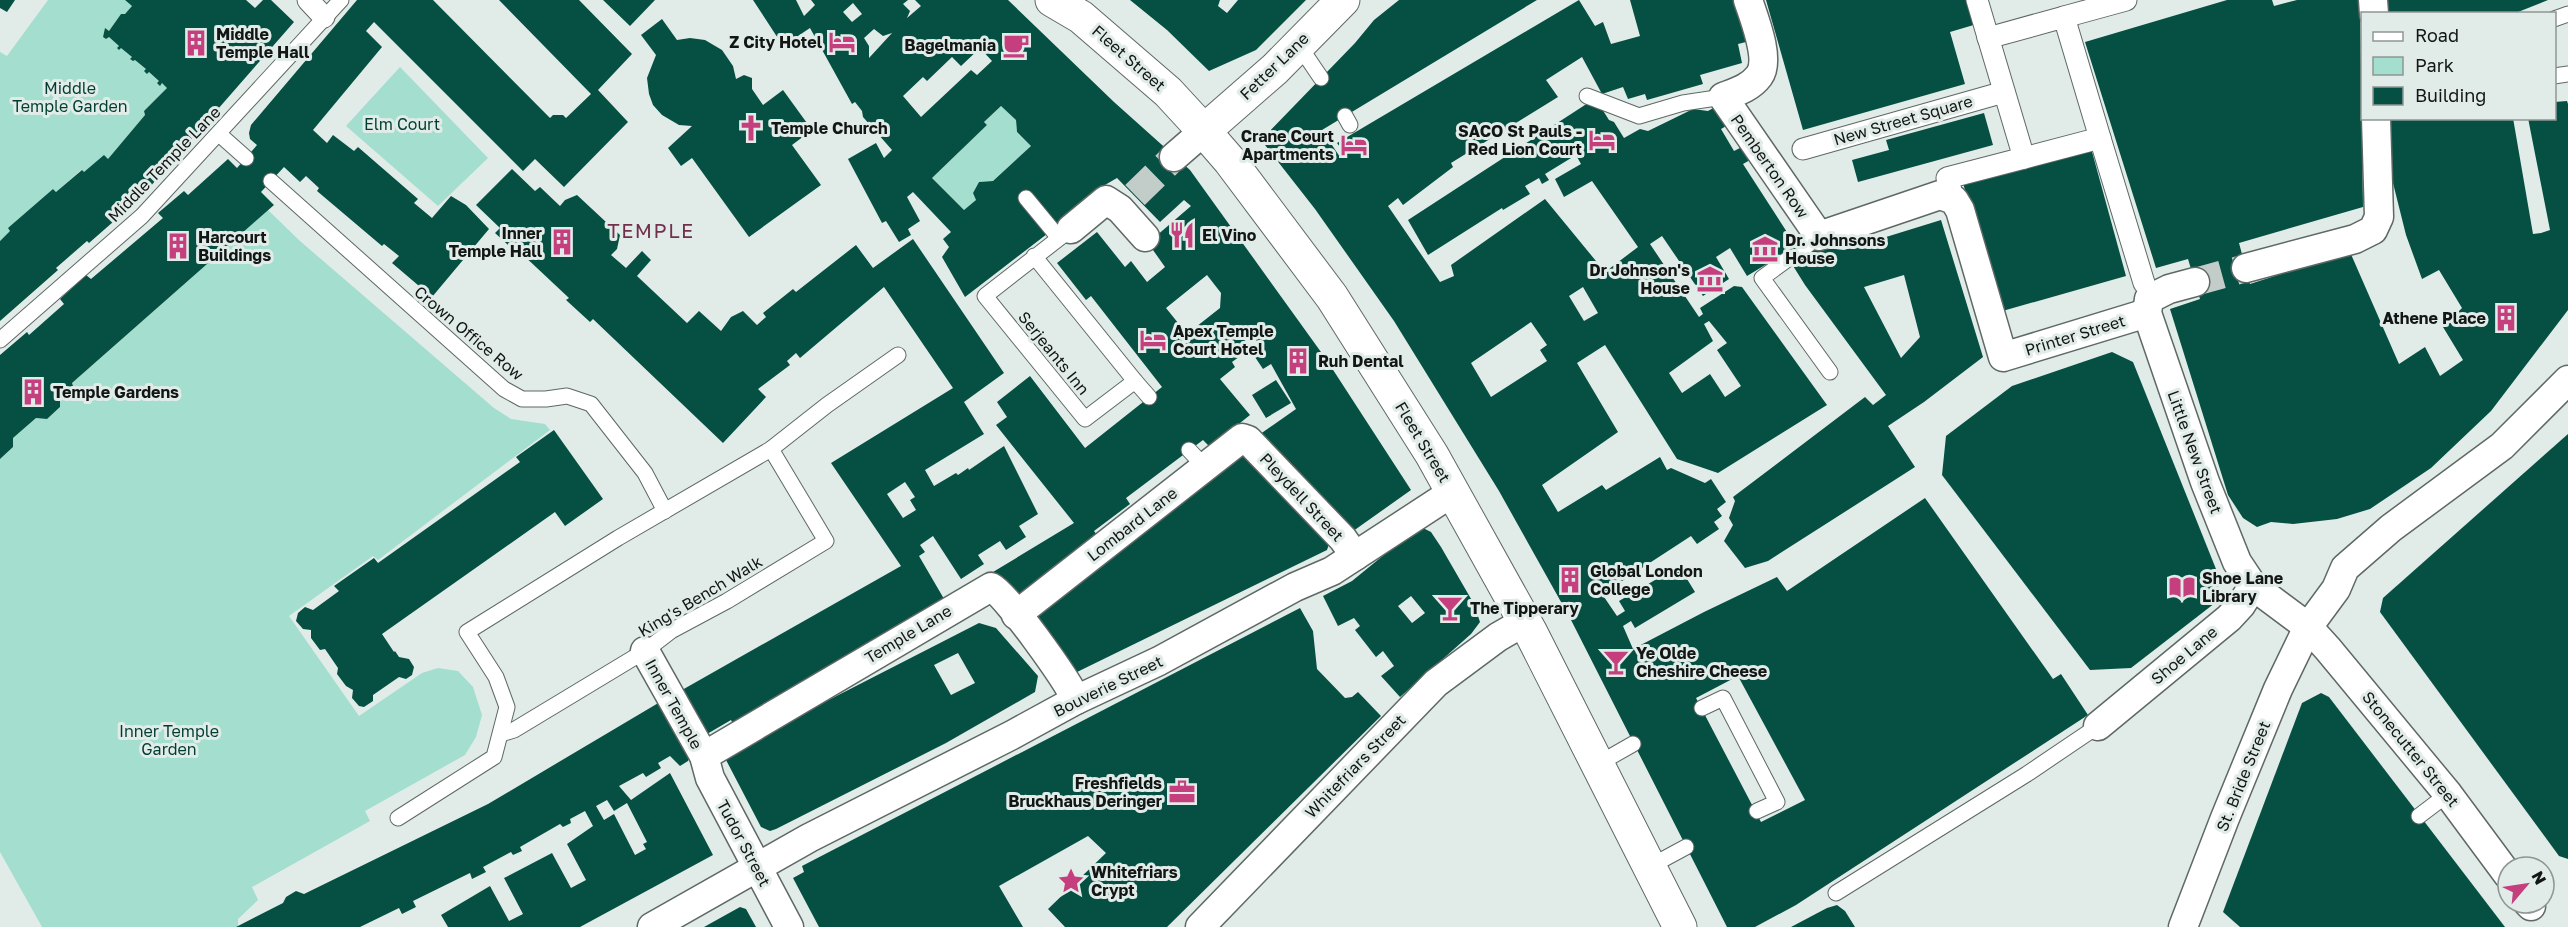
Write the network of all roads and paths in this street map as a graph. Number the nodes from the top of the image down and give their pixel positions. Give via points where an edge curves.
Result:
1 (308, 0) edge
2 (341, 0) edge
3 (1052, 0) edge
4 (1343, 0) edge
5 (1748, 0) edge
6 (1977, 0) edge
7 (2126, 0) edge
8 (1078, 8) edge
9 (324, 17) junction
10 (2064, 18) junction
11 (1988, 38) junction
12 (1298, 44) junction
13 (1321, 78) dead end
14 (2004, 92) junction
15 (1587, 96) dead end
16 (1723, 97) junction
17 (2376, 120) edge
18 (1204, 131) junction
19 (219, 134) junction
20 (2100, 138) junction
21 (1803, 149) dead end
22 (246, 158) dead end
23 (1174, 158) tunnel mouth
24 (2024, 158) junction
25 (271, 181) dead end
26 (1026, 198) dead end
27 (1954, 200) junction
28 (1065, 234) junction
29 (1145, 237) dead end
30 (1034, 256) junction
31 (1788, 259) dead end
32 (2246, 268) tunnel mouth
33 (2195, 282) tunnel mouth
34 (2144, 283) dead end
35 (2147, 313) junction
36 (0, 340) edge
37 (898, 355) dead end
38 (1830, 372) dead end
39 (2568, 380) edge
40 (1135, 381) junction
41 (1149, 398) dead end
42 (1248, 440) joint
43 (771, 449) junction
44 (1454, 492) junction
45 (665, 511) junction
46 (1355, 556) junction
47 (2253, 586) junction
48 (1016, 615) junction
49 (1524, 622) junction
50 (2307, 627) junction
51 (645, 651) junction
52 (1077, 700) junction
53 (1702, 708) dead end
54 (2098, 726) joint
55 (501, 734) junction
56 (1633, 744) dead end
57 (704, 756) junction
58 (1598, 764) junction
59 (2448, 794) junction
60 (1756, 812) dead end
61 (2419, 816) dead end
62 (398, 818) dead end
63 (1686, 848) dead end
64 (2496, 859) edge
65 (756, 867) junction
66 (1649, 867) junction
67 (1836, 893) dead end
68 (652, 927) edge
69 (789, 927) edge
70 (1200, 927) edge
71 (1680, 927) edge
72 (2183, 927) edge

1 - 9 street
2 - 9 lane, Middle Temple Lane
3 - 8 street, Fleet Street
4 - 12 street, Fetter Lane
5 - 16 street via 1764,54 1760,75 1746,87
6 - 11 street
7 - 10 street
8 - 18 street, Fleet Street
9 - 19 lane, Middle Temple Lane
10 - 11 street
10 - 20 street
11 - 14 street
12 - 13 lane
12 - 18 street, Fetter Lane
14 - 21 street, New Street Square
14 - 24 street
15 - 16 lane via 1639,116
16 - 27 street, Pemberton Row via 1811,242 1940,195
17 - 32 street via 2379,217 2373,230 2355,239
18 - 23 street
18 - 44 street, Fleet Street via 1332,297
19 - 22 lane
19 - 36 lane, Middle Temple Lane via 142,216
20 - 24 street
20 - 34 street
24 - 27 street via 1947,178
25 - 45 lane, Crown Office Row via 504,389 522,399 567,396 591,404 645,473
26 - 28 lane
27 - 35 street, Printer Street via 2003,357
28 - 29 street via 1106,200 1127,202
28 - 30 lane, Serjeants Inn
30 - 40 lane
30 - 40 lane, Serjeants Inn via 985,296 1085,419
31 - 38 lane via 1762,278
33 - 35 street via 2149,299
35 - 47 street, Little New Street via 2205,482 2237,562
37 - 43 lane
39 - 50 street via 2502,446 2361,552 2345,568 2336,589
40 - 41 lane
42 - 46 street, Pleydell Street
42 - 48 street, Lombard Lane via 1242,438 1197,458
43 - 45 lane
43 - 51 lane, King's Bench Walk via 826,541
44 - 46 street, Bouverie Street
44 - 49 street, Fleet Street
45 - 55 lane via 467,632 496,677 507,707
46 - 52 street, Bouverie Street via 1159,661
47 - 50 street
47 - 54 street, Shoe Lane via 2229,618
48 - 52 street, Temple Lane
48 - 57 street, Temple Lane via 997,590 986,588
49 - 58 street, Fleet Street
49 - 70 street, Whitefriars Street via 1436,683
50 - 59 street, Stonecutter Street
50 - 72 street, St. Bride Street
51 - 55 lane, King's Bench Walk via 514,730
51 - 57 street, Inner Temple
52 - 65 street, Bouverie Street
53 - 60 lane via 1723,698 1777,801
54 - 67 lane, Shoe Lane
55 - 62 lane via 494,757
56 - 58 lane
57 - 65 street, Tudor Street via 710,778
58 - 66 street, Fleet Street
59 - 61 lane
59 - 64 street, Stonecutter Street
63 - 66 lane
65 - 68 street, Bouverie Street
65 - 69 street, Tudor Street
66 - 71 street, Fleet Street

